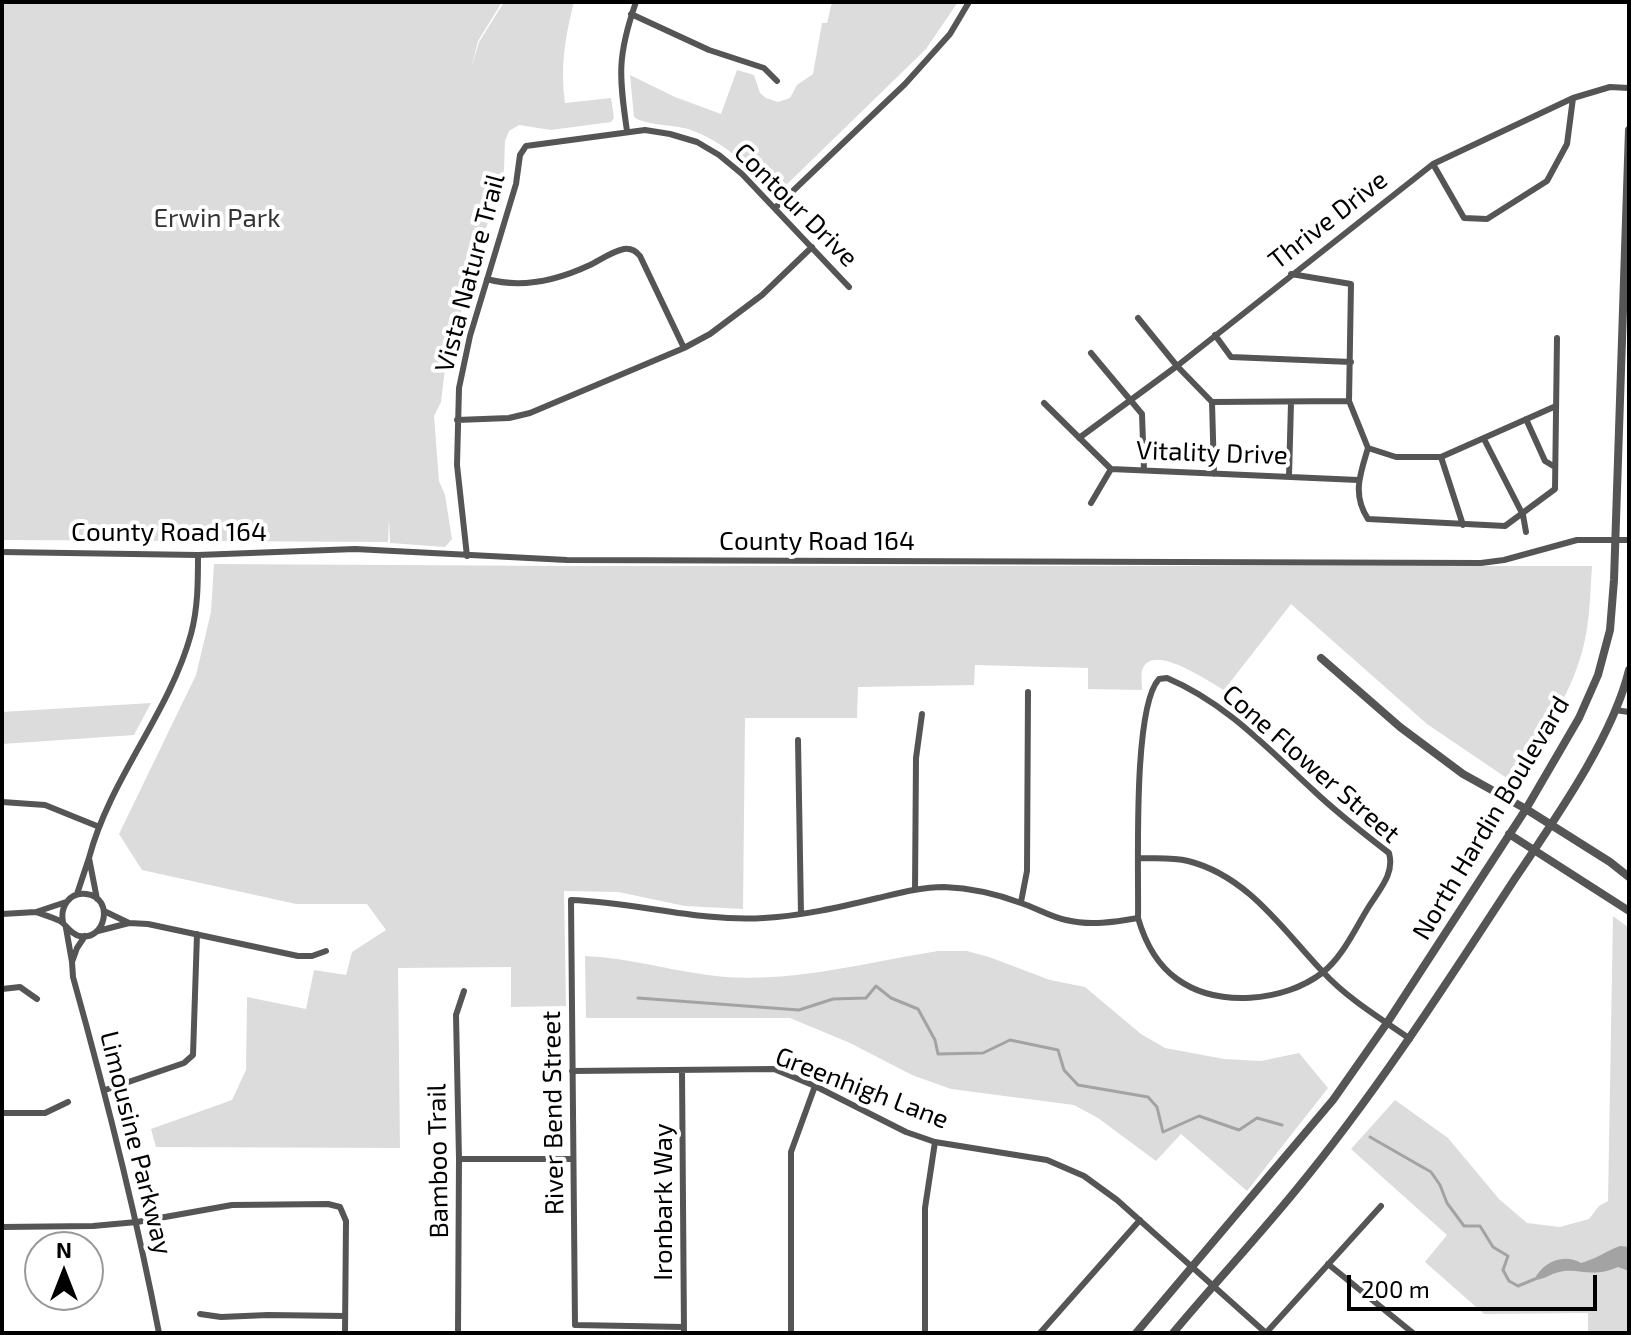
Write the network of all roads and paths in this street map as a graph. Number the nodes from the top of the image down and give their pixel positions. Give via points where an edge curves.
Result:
1 (636, 2) edge
2 (969, 2) edge
3 (631, 14) junction
4 (777, 81) dead end
5 (1629, 88) edge
6 (1573, 98) junction
7 (1629, 130) edge
8 (627, 131) junction
9 (526, 146) joint
10 (1433, 164) junction
11 (775, 208) junction
12 (812, 247) junction
13 (1627, 255) edge
14 (1290, 274) junction
15 (487, 279) junction
16 (849, 287) dead end
17 (1138, 318) dead end
18 (1215, 335) junction
19 (1557, 338) dead end
20 (684, 348) junction
21 (1091, 353) dead end
22 (1351, 362) junction
23 (1177, 366) junction
24 (1131, 400) junction
25 (1349, 401) junction
26 (1212, 402) junction
27 (1044, 403) dead end
28 (1291, 403) junction
29 (1556, 406) junction
30 (1526, 419) junction
31 (457, 420) junction
32 (1079, 438) junction
33 (1484, 439) junction
34 (1368, 448) junction
35 (1441, 457) junction
36 (1555, 467) junction
37 (1111, 469) junction
38 (1144, 470) junction
39 (1214, 474) junction
40 (1289, 476) junction
41 (1358, 480) junction
42 (1091, 503) dead end
43 (1523, 515) junction
44 (1463, 525) junction
45 (1526, 532) dead end
46 (1616, 539) junction
47 (1629, 540) edge
48 (2, 552) edge
49 (198, 555) junction
50 (467, 556) junction
51 (1321, 658) dead end
52 (1629, 670) edge
53 (1028, 692) dead end
54 (1615, 710) junction
55 (1629, 712) edge
56 (922, 714) dead end
57 (798, 740) dead end
58 (2, 802) edge
59 (1526, 809) junction
60 (1551, 825) junction
61 (97, 826) junction
62 (1509, 834) junction
63 (1534, 850) junction
64 (89, 858) junction
65 (1139, 858) junction
66 (1629, 877) edge
67 (915, 890) junction
68 (77, 894) junction
69 (97, 899) junction
70 (66, 902) junction
71 (1021, 902) junction
72 (104, 911) junction
73 (1629, 911) edge
74 (36, 912) junction
75 (2, 914) edge
76 (801, 914) junction
77 (1138, 918) junction
78 (129, 923) junction
79 (64, 925) junction
80 (98, 931) junction
81 (197, 934) junction
82 (85, 936) junction
83 (326, 951) dead end
84 (72, 962) junction
85 (1323, 972) junction
86 (2, 989) edge
87 (464, 991) dead end
88 (37, 999) dead end
89 (1387, 1023) junction
90 (1410, 1039) junction
91 (572, 1071) junction
92 (682, 1071) junction
93 (815, 1086) junction
94 (105, 1090) junction
95 (68, 1102) dead end
96 (2, 1113) edge
97 (935, 1142) junction
98 (459, 1159) junction
99 (573, 1159) junction
100 (1381, 1206) dead end
101 (1140, 1220) junction
102 (137, 1222) junction
103 (2, 1227) edge
104 (1328, 1264) junction
105 (1193, 1269) junction
106 (1212, 1287) junction
107 (200, 1314) dead end
108 (345, 1316) junction
109 (684, 1330) edge
110 (159, 1333) edge
111 (345, 1333) edge
112 (458, 1333) edge
113 (791, 1333) edge
114 (925, 1333) edge
115 (1040, 1333) edge
116 (1136, 1333) edge
117 (1173, 1333) edge
118 (1266, 1333) edge
119 (1413, 1333) edge

1 - 3 street
2 - 11 street via 950,34 905,84
3 - 4 street via 709,50 764,68
3 - 8 street via 620,60
5 - 6 street, Thrive Drive via 1610,87
6 - 10 street, Thrive Drive
6 - 10 street via 1567,144 1547,181 1487,219 1464,218
7 - 13 street, North Hardin Boulevard
8 - 9 street, Contour Drive
8 - 11 street, Contour Drive via 697,142 731,164
9 - 15 street, Vista Nature Trail
10 - 14 street, Thrive Drive
11 - 12 street, Contour Drive
12 - 16 street, Contour Drive
12 - 20 street via 731,321
13 - 46 street, North Hardin Boulevard
14 - 18 street, Thrive Drive
14 - 22 street via 1351,284
15 - 20 street via 542,281 623,249 633,250
15 - 31 street, Vista Nature Trail via 462,367
17 - 23 street
18 - 22 street via 1231,357
18 - 23 street, Thrive Drive
19 - 29 street
20 - 31 street via 530,413
21 - 24 street
22 - 25 street
23 - 24 street, Thrive Drive
23 - 26 street
24 - 32 street, Thrive Drive
24 - 38 street via 1142,414
25 - 28 street
25 - 34 street
26 - 28 street
26 - 39 street
27 - 32 street, Vitality Drive
28 - 40 street
29 - 30 street
29 - 36 street
30 - 33 street
30 - 36 street via 1545,461
31 - 50 street, Vista Nature Trail
32 - 37 street, Vitality Drive
33 - 35 street
33 - 43 street
34 - 35 street via 1396,457
34 - 41 street
35 - 44 street
36 - 43 street via 1555,489
37 - 38 street, Vitality Drive
37 - 42 street
38 - 39 street, Vitality Drive
39 - 40 street, Vitality Drive
40 - 41 street, Vitality Drive
41 - 44 street via 1359,506 1368,519
43 - 44 street via 1505,526
43 - 45 street
46 - 47 street, County Road 164
46 - 50 street, County Road 164 via 1577,540 1481,563
46 - 59 street, North Hardin Boulevard via 1610,630 1598,675
48 - 49 street, County Road 164
49 - 50 street, County Road 164 via 355,549
49 - 61 street via 198,599 179,668
51 - 59 street via 1463,774
52 - 54 street, North Hardin Boulevard
53 - 71 street via 1027,871
54 - 55 street
54 - 60 street, North Hardin Boulevard
56 - 67 street via 916,758
57 - 76 street
58 - 61 street via 45,805
59 - 60 street
59 - 62 street, North Hardin Boulevard
60 - 63 street, North Hardin Boulevard
60 - 66 street
61 - 64 street
62 - 63 street
62 - 89 street, North Hardin Boulevard
63 - 73 street
63 - 90 street, North Hardin Boulevard
64 - 68 street
64 - 69 street
65 - 77 street
65 - 85 street via 1185,860 1228,878 1282,924
65 - 85 street, Cone Flower Street via 1140,756 1153,689 1159,679 1167,678 1225,711 1389,853 1391,871 1344,948
67 - 71 street via 973,890
67 - 76 street
68 - 69 street
68 - 70 street
69 - 72 street
70 - 74 street
70 - 79 street
71 - 77 street via 1090,924
72 - 78 street
72 - 80 street
74 - 75 street
74 - 79 street
76 - 91 street, River Bend Street via 722,919 571,900
77 - 85 street via 1158,961 1177,980 1202,992 1262,997 1290,990
78 - 80 street
78 - 81 street
79 - 82 street
79 - 84 street, Limousine Parkway
80 - 82 street
81 - 83 street via 298,956
81 - 94 street via 193,1055 184,1063
82 - 84 street
84 - 94 street, Limousine Parkway
85 - 89 street
86 - 88 street via 20,987
87 - 98 street, Bamboo Trail via 456,1015
89 - 90 street
89 - 105 street, North Hardin Boulevard via 1333,1100
90 - 106 street, North Hardin Boulevard via 1297,1189
91 - 92 street, Greenhigh Lane
91 - 99 street, River Bend Street
92 - 93 street, Greenhigh Lane via 774,1069
92 - 109 street, Ironbark Way
93 - 97 street, Greenhigh Lane
93 - 113 street via 791,1152
94 - 102 street, Limousine Parkway
95 - 96 street via 45,1113
97 - 101 street, Greenhigh Lane via 1047,1160 1084,1176
97 - 114 street via 925,1208
98 - 99 street
98 - 112 street, Bamboo Trail
99 - 109 street, River Bend Street via 575,1325
100 - 104 street
101 - 105 street, Greenhigh Lane
101 - 115 street
102 - 103 street
102 - 108 street via 232,1205 340,1207 346,1221
102 - 110 street, Limousine Parkway
104 - 118 street
104 - 119 street
105 - 106 street, Greenhigh Lane
105 - 116 street, North Hardin Boulevard
106 - 117 street, North Hardin Boulevard
106 - 118 street, Greenhigh Lane
107 - 108 street
108 - 111 street

